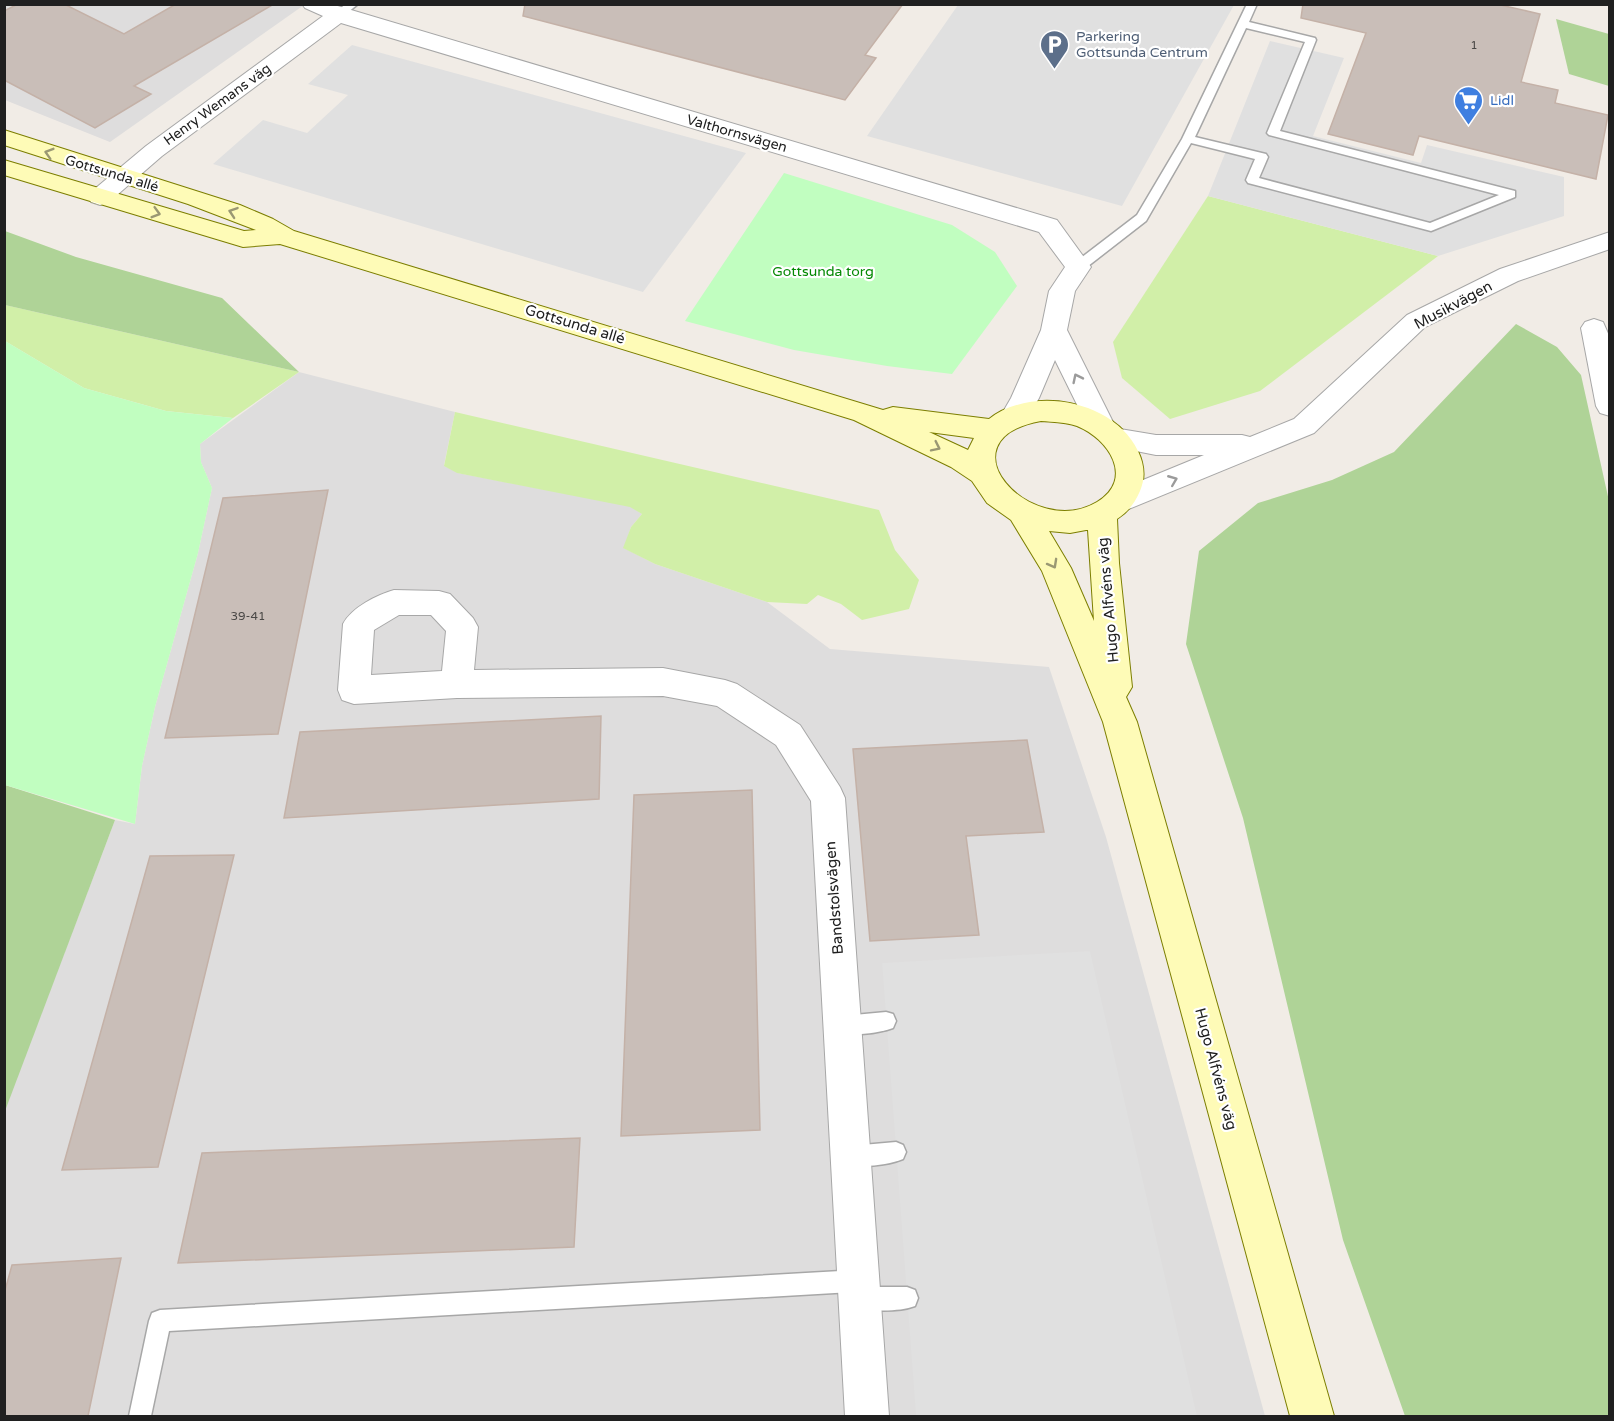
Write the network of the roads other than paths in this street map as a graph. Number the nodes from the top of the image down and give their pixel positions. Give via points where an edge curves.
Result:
1 (312, 4) edge
2 (1252, 4) edge
3 (345, 10) edge
4 (1242, 24) junction
5 (4, 137) edge
6 (1188, 139) junction
7 (1267, 145) junction
8 (4, 167) edge
9 (125, 175) junction
10 (100, 197) junction
11 (285, 237) junction
12 (1610, 240) edge
13 (1078, 267) junction
14 (1594, 328) dead end
15 (1054, 330) junction
16 (1610, 406) edge
17 (864, 413) junction
18 (1003, 424) junction
19 (1109, 432) junction
20 (1259, 446) junction
21 (982, 473) junction
22 (1110, 508) junction
23 (1023, 514) junction
24 (457, 684) dead end
25 (1120, 722) junction
26 (886, 1022) dead end
27 (843, 1025) junction
28 (896, 1152) dead end
29 (851, 1156) junction
30 (859, 1290) junction
31 (907, 1298) dead end
32 (140, 1416) edge
33 (867, 1416) edge
34 (1312, 1416) edge

1 - 3 street, Valthornsvägen
2 - 4 lane
3 - 9 street, Henry Wemans väg
3 - 13 street, Valthornsvägen via 1048,226
4 - 6 lane
4 - 7 lane via 1311,40
9 -> 5 street, Gottsunda allé
6 - 7 lane
6 - 13 lane via 1142,218
7 - 7 lane via 1252,180 1431,227 1511,194
8 - 10 street, Gottsunda allé
9 - 10 street, Henry Wemans väg
11 -> 9 street, Gottsunda allé via 265,222
10 -> 11 street, Gottsunda allé via 243,238
11 - 17 street, Gottsunda allé
12 - 20 street, Musikvägen via 1509,275 1416,321 1304,426
13 - 15 street via 1062,291
14 - 16 street
15 - 18 street via 1025,398
19 -> 15 street
17 - 18 street, Gottsunda allé
17 -> 21 street, Gottsunda allé
18 - 19 street via 1041,411 1062,412 1083,417
18 - 21 street via 981,449
19 - 20 street, Musikvägen via 1156,445
19 - 22 street via 1126,453 1131,469 1129,486
22 -> 20 street, Musikvägen
21 - 23 street via 996,496
22 - 23 street via 1080,520 1056,522
22 - 25 street, Hugo Alfvéns väg via 1104,564
23 -> 25 street, Hugo Alfvéns väg via 1056,568
24 - 27 street, Bandstolsvägen via 663,682 725,694 788,735 828,798
25 - 34 street, Hugo Alfvéns väg
26 - 27 lane
27 - 29 street, Bandstolsvägen
28 - 29 lane
29 - 30 street, Bandstolsvägen
30 - 31 lane
30 - 32 lane via 160,1321
30 - 33 street, Bandstolsvägen

